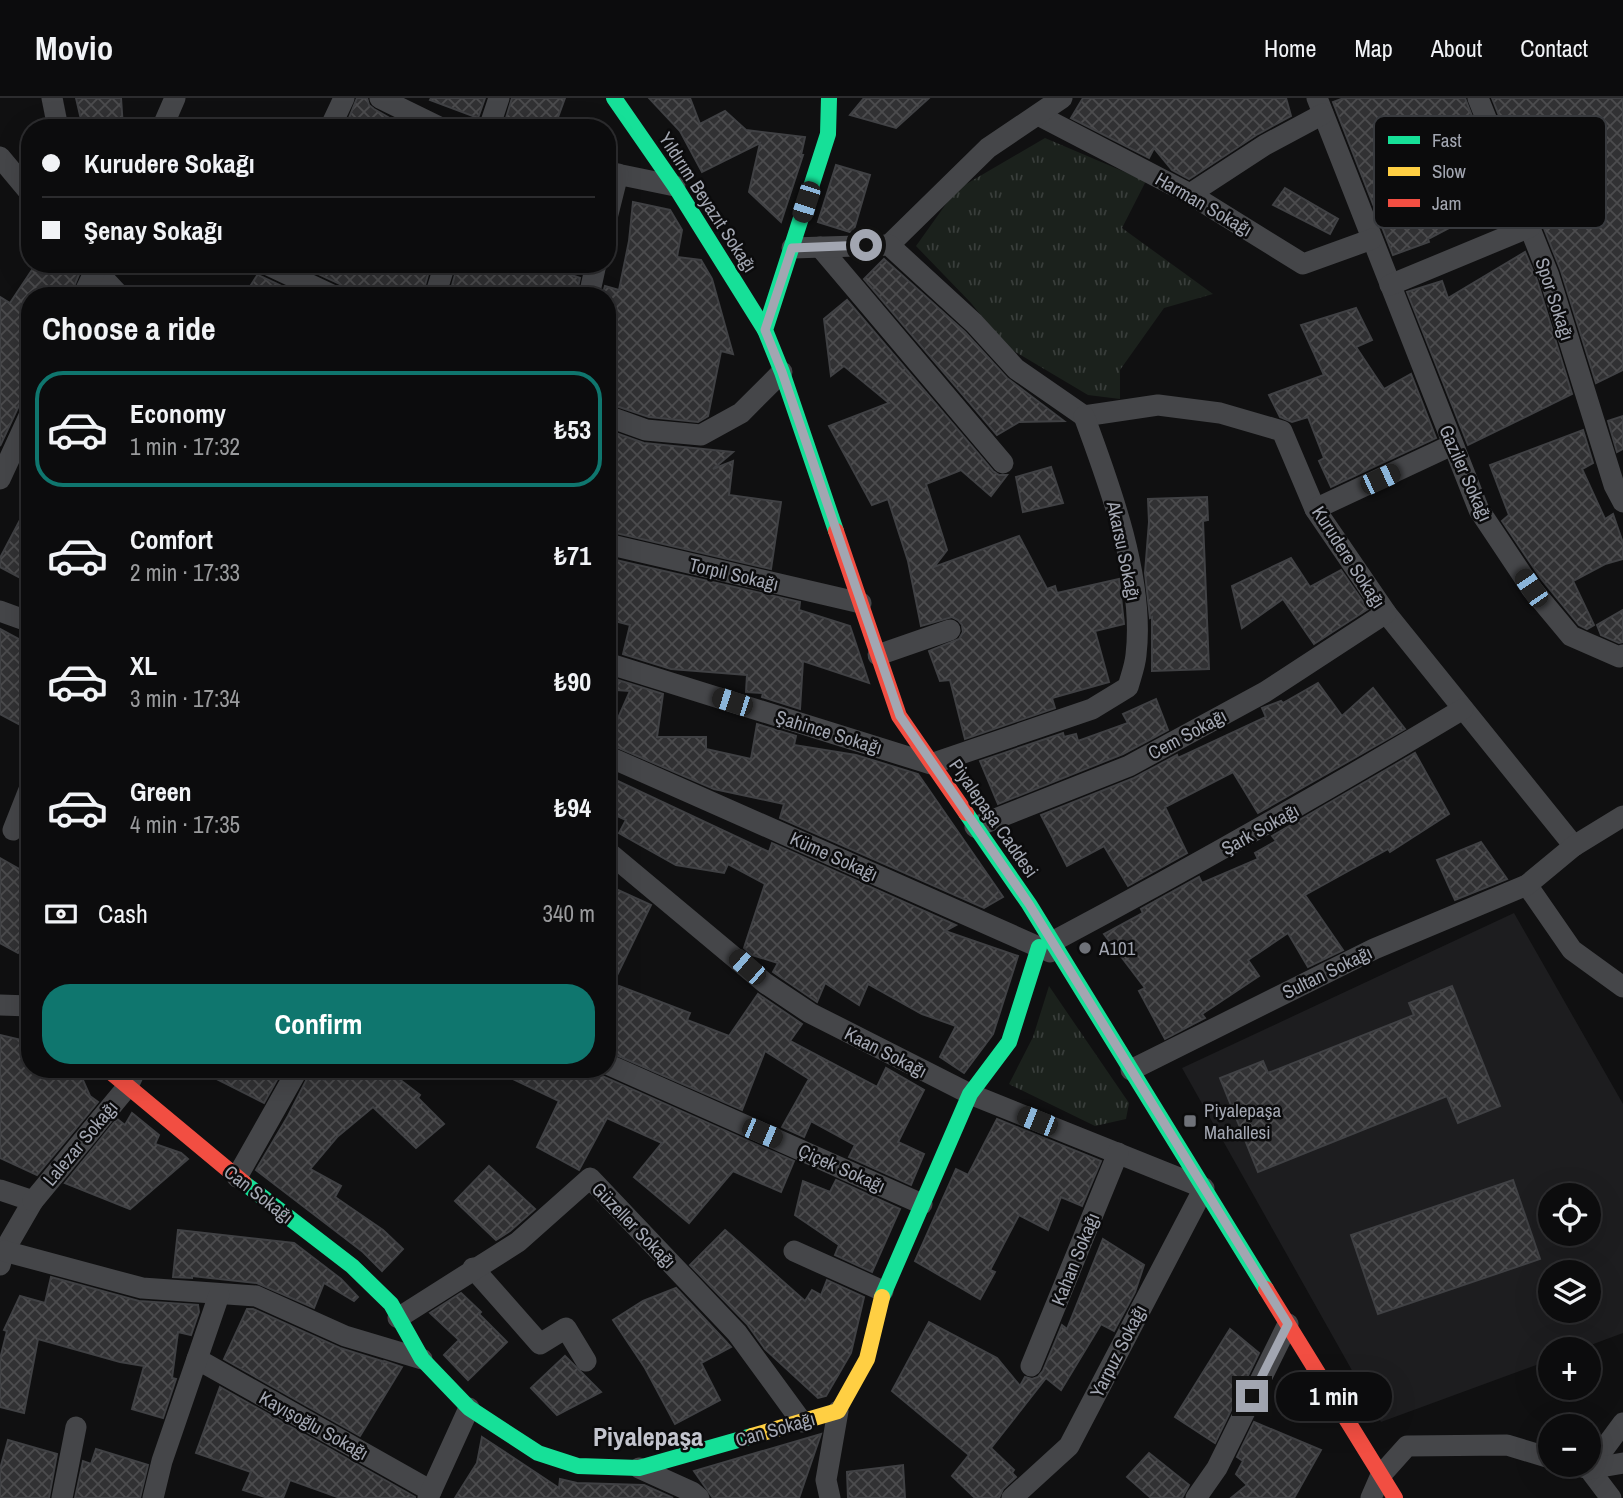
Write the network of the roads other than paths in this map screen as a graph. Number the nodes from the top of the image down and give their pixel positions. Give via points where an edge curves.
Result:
1 (52, 98) edge
2 (175, 98) edge
3 (344, 98) edge
4 (380, 98) edge
5 (499, 98) edge
6 (615, 98) edge
7 (829, 98) edge
8 (1062, 98) edge
9 (1478, 98) edge
10 (1320, 106) edge
11 (1038, 115) junction
12 (1485, 116) edge
13 (56, 119) edge
14 (166, 119) edge
15 (334, 119) edge
16 (423, 119) edge
17 (492, 119) edge
18 (0, 157) edge
19 (616, 174) edge
20 (21, 182) edge
21 (675, 186) junction
22 (1190, 194) junction
23 (1528, 228) edge
24 (1530, 228) edge
25 (1372, 239) junction
26 (889, 244) junction
27 (820, 247) junction
28 (792, 248) junction
29 (100, 273) edge
30 (286, 273) edge
31 (1390, 285) junction
32 (112, 287) edge
33 (315, 287) edge
34 (765, 330) junction
35 (782, 372) junction
36 (1084, 416) junction
37 (616, 419) edge
38 (1452, 445) junction
39 (21, 452) edge
40 (1614, 453) edge
41 (1003, 463) dead end
42 (0, 480) edge
43 (1623, 502) edge
44 (1315, 509) junction
45 (616, 546) edge
46 (861, 603) junction
47 (0, 611) edge
48 (1386, 613) junction
49 (21, 619) edge
50 (950, 629) dead end
51 (878, 655) junction
52 (1623, 655) edge
53 (616, 666) edge
54 (1463, 709) junction
55 (616, 760) edge
56 (931, 764) junction
57 (21, 811) edge
58 (1623, 816) edge
59 (975, 827) junction
60 (14, 830) edge
61 (1574, 846) junction
62 (616, 858) edge
63 (1527, 885) junction
64 (1051, 948) junction
65 (1621, 983) edge
66 (0, 1005) edge
67 (21, 1006) edge
68 (616, 1068) edge
69 (1131, 1070) junction
70 (132, 1078) edge
71 (293, 1078) edge
72 (970, 1094) junction
73 (1118, 1153) junction
74 (237, 1177) junction
75 (1203, 1188) junction
76 (0, 1189) edge
77 (33, 1200) junction
78 (922, 1204) junction
79 (794, 1251) dead end
80 (2, 1258) edge
81 (473, 1268) junction
82 (883, 1291) junction
83 (219, 1295) junction
84 (398, 1318) junction
85 (1288, 1324) junction
86 (197, 1359) junction
87 (422, 1359) junction
88 (586, 1360) dead end
89 (1031, 1366) dead end
90 (468, 1408) junction
91 (838, 1411) junction
92 (802, 1422) junction
93 (1623, 1423) edge
94 (76, 1427) dead end
95 (1601, 1447) edge
96 (1538, 1454) edge
97 (1623, 1463) edge
98 (1601, 1465) edge
99 (639, 1468) junction
100 (1381, 1475) junction
101 (1591, 1477) edge
102 (429, 1495) edge
103 (62, 1498) edge
104 (153, 1498) edge
105 (699, 1498) edge
106 (830, 1498) edge
107 (1012, 1498) edge
108 (1196, 1498) edge
109 (1371, 1498) edge
110 (1395, 1498) edge
111 (1611, 1498) edge

1 - 13 street
2 - 14 street
3 - 15 street
4 - 16 street
5 - 17 street
6 - 21 street, Yıldırım Beyazıt Sokağı
7 - 28 street via 828,134
8 - 11 street
9 - 12 street, Spor Sokağı
10 - 22 street
10 - 25 street, Gaziler Sokağı
11 - 22 street, Harman Sokağı
11 - 26 street via 988,148
18 - 20 street
19 - 21 street
21 - 34 street, Yıldırım Beyazıt Sokağı
22 - 25 street, Harman Sokağı via 1303,264
23 - 31 street
24 - 40 street, Spor Sokağı
25 - 31 street, Gaziler Sokağı
26 - 27 street
26 - 36 street via 1016,369
27 - 28 street
27 - 41 street
28 - 34 street
29 - 32 street
30 - 33 street
31 - 38 street, Gaziler Sokağı
34 - 35 street, Piyalepaşa Caddesi
35 - 37 street via 741,414 701,435 646,430
35 - 46 street, Piyalepaşa Caddesi
36 - 44 street, Kurudere Sokağı via 1158,405 1220,413 1282,431
36 - 56 street, Akarsu Sokağı via 1106,475 1132,576 1138,619 1136,657 1128,687 1092,709
38 - 44 street
38 - 52 street, Gaziler Sokağı via 1479,510 1531,588 1571,636
39 - 42 street
40 - 43 street, Spor Sokağı via 1614,485
44 - 48 street, Kurudere Sokağı
45 - 46 street, Torpil Sokağı
46 - 51 street, Piyalepaşa Caddesi
47 - 49 street
48 - 54 street, Kurudere Sokağı
48 - 59 street, Cem Sokağı via 1265,692 1129,766
50 - 51 street
51 - 56 street, Piyalepaşa Caddesi via 900,716
53 - 56 street, Şahince Sokağı
54 - 61 street, Kurudere Sokağı
54 - 64 street, Şark Sokağı
55 - 64 street, Küme Sokağı
56 - 59 street, Piyalepaşa Caddesi
57 - 60 street
58 - 61 street, Sultan Sokağı
59 - 64 street, Piyalepaşa Caddesi
61 - 63 street, Sultan Sokağı
62 - 72 street, Kaan Sokağı via 765,983 810,1013
63 - 65 street via 1572,950
63 - 69 street, Sultan Sokağı via 1374,949
64 - 69 street, Piyalepaşa Caddesi
64 - 72 street, Can Sokağı via 1009,1042
66 - 67 street
68 - 78 street, Çiçek Sokağı
69 - 75 street, Piyalepaşa Caddesi
70 - 74 street, Can Sokağı
70 - 77 street, Lalezar Sokağı
71 - 74 street
72 - 73 street, Kaan Sokağı
72 - 78 street, Can Sokağı
73 - 75 street, Kaan Sokağı
73 - 89 street, Kahan Sokağı
74 - 84 street, Can Sokağı via 352,1266 391,1304
75 - 85 street, Piyalepaşa Caddesi
75 - 107 street, Yarpuz Sokağı via 1069,1446
76 - 77 street
77 - 80 street, Lalezar Sokağı
78 - 82 street, Can Sokağı
79 - 82 street
80 - 83 street via 142,1288
81 - 84 street, Güzeller Sokağı
81 - 88 street via 540,1344 566,1328
81 - 92 street, Güzeller Sokağı via 517,1242 590,1178 737,1333
82 - 91 street, Can Sokağı via 867,1359
83 - 86 street
83 - 87 street via 256,1296 345,1336
84 - 87 street, Can Sokağı
85 - 100 street, Piyalepaşa Caddesi
85 - 108 street via 1217,1468
86 - 102 street, Kayışoğlu Sokağı
86 - 104 street
87 - 90 street, Can Sokağı
90 - 99 street, Can Sokağı via 538,1453 578,1466
90 - 102 street
91 - 92 street, Can Sokağı
91 - 106 street via 826,1480
92 - 99 street, Can Sokağı
93 - 95 street
94 - 103 street
96 - 100 street via 1507,1445 1407,1446
97 - 98 street
99 - 105 street
100 - 109 street
100 - 110 street, Piyalepaşa Caddesi
101 - 111 street

